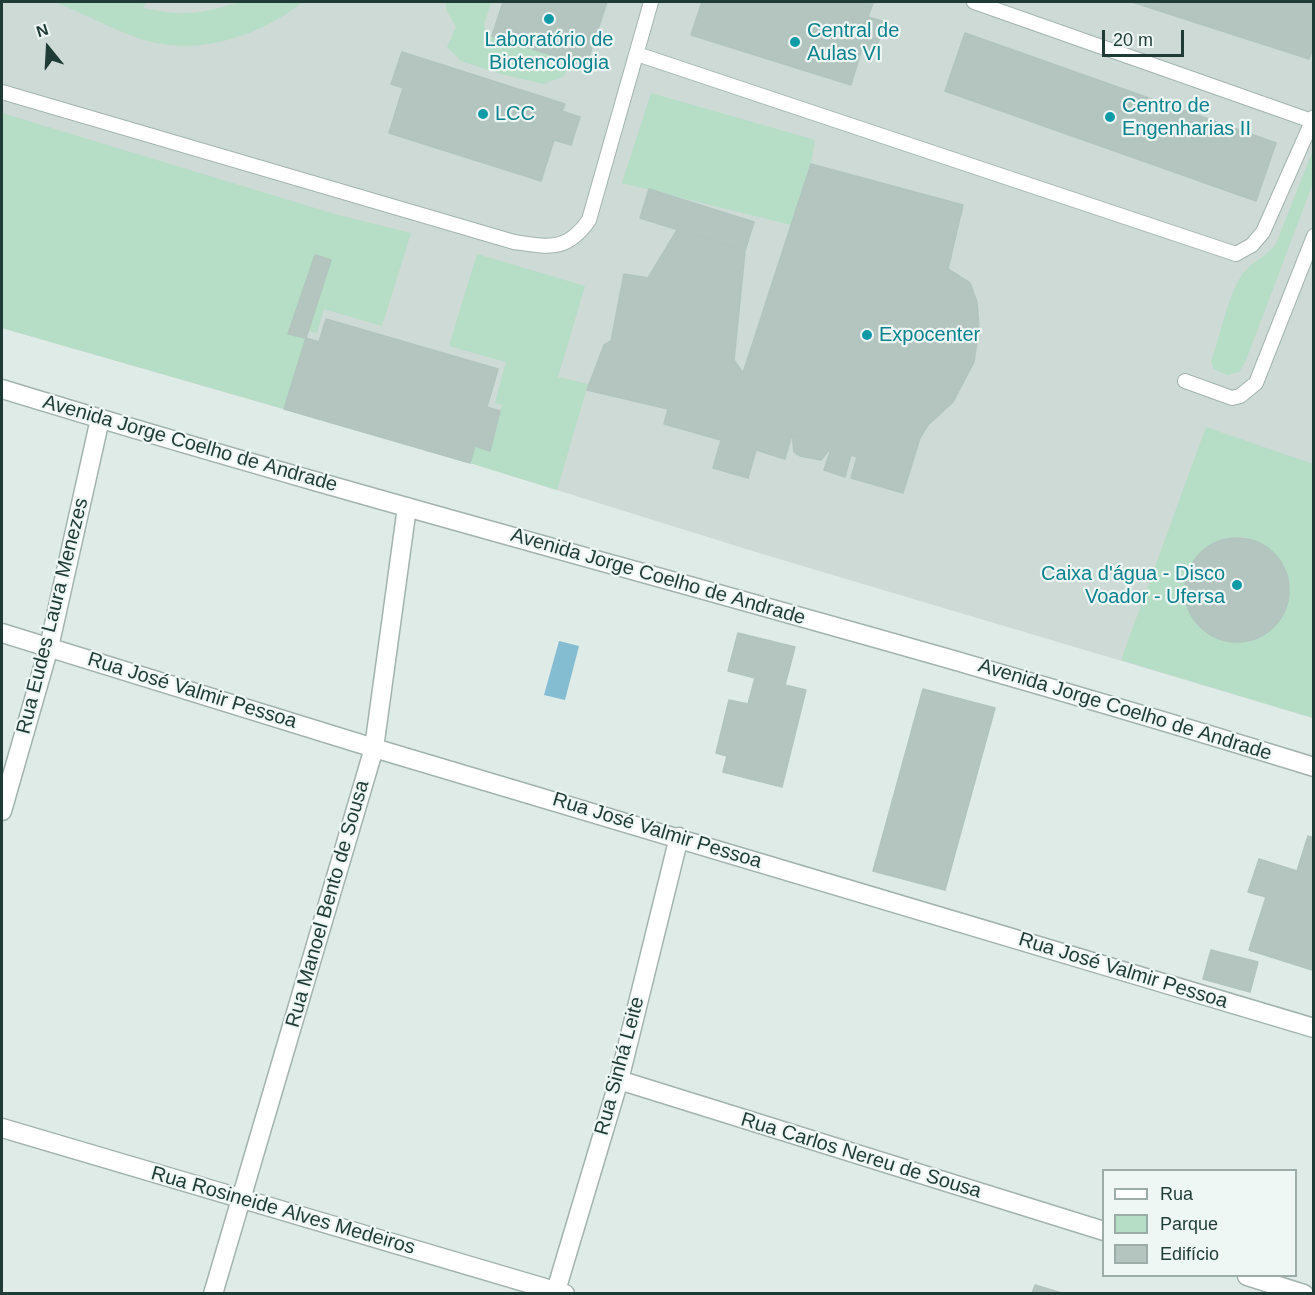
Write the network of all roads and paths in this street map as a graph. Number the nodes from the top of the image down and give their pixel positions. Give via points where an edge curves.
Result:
1 (651, 2) edge
2 (974, 2) edge
3 (637, 54) junction
4 (2, 92) edge
5 (1313, 119) edge
6 (1314, 236) edge
7 (1185, 381) dead end
8 (2, 389) edge
9 (100, 419) junction
10 (407, 507) junction
11 (2, 633) edge
12 (49, 646) junction
13 (374, 748) junction
14 (1314, 767) edge
15 (2, 811) edge
16 (679, 837) junction
17 (1314, 1028) edge
18 (619, 1080) junction
19 (2, 1128) edge
20 (242, 1199) junction
21 (1102, 1230) edge
22 (1253, 1277) edge
23 (213, 1293) edge
24 (559, 1293) edge
25 (1305, 1293) edge

1 - 3 lane
2 - 5 lane
3 - 4 lane via 589,220 579,234 562,246 514,242
3 - 5 lane via 1236,254 1252,245 1263,232
6 - 7 lane via 1256,383 1232,398
8 - 9 street, Avenida Jorge Coelho de Andrade
9 - 10 street, Avenida Jorge Coelho de Andrade
9 - 12 street, Rua Eudes Laura Menezes
10 - 13 street, Rua Manoel Bento de Sousa
10 - 14 street, Avenida Jorge Coelho de Andrade via 929,652
11 - 12 street, Rua José Valmir Pessoa
12 - 13 street, Rua José Valmir Pessoa
12 - 15 street, Rua Eudes Laura Menezes
13 - 16 street, Rua José Valmir Pessoa
13 - 20 street, Rua Manoel Bento de Sousa
16 - 17 street, Rua José Valmir Pessoa
16 - 18 street, Rua Sinhá Leite
18 - 21 street, Rua Carlos Nereu de Sousa
18 - 24 street, Rua Sinhá Leite
19 - 20 street, Rua Rosineide Alves Medeiros
20 - 23 street, Rua Manoel Bento de Sousa
20 - 24 street, Rua Rosineide Alves Medeiros
22 - 25 street

